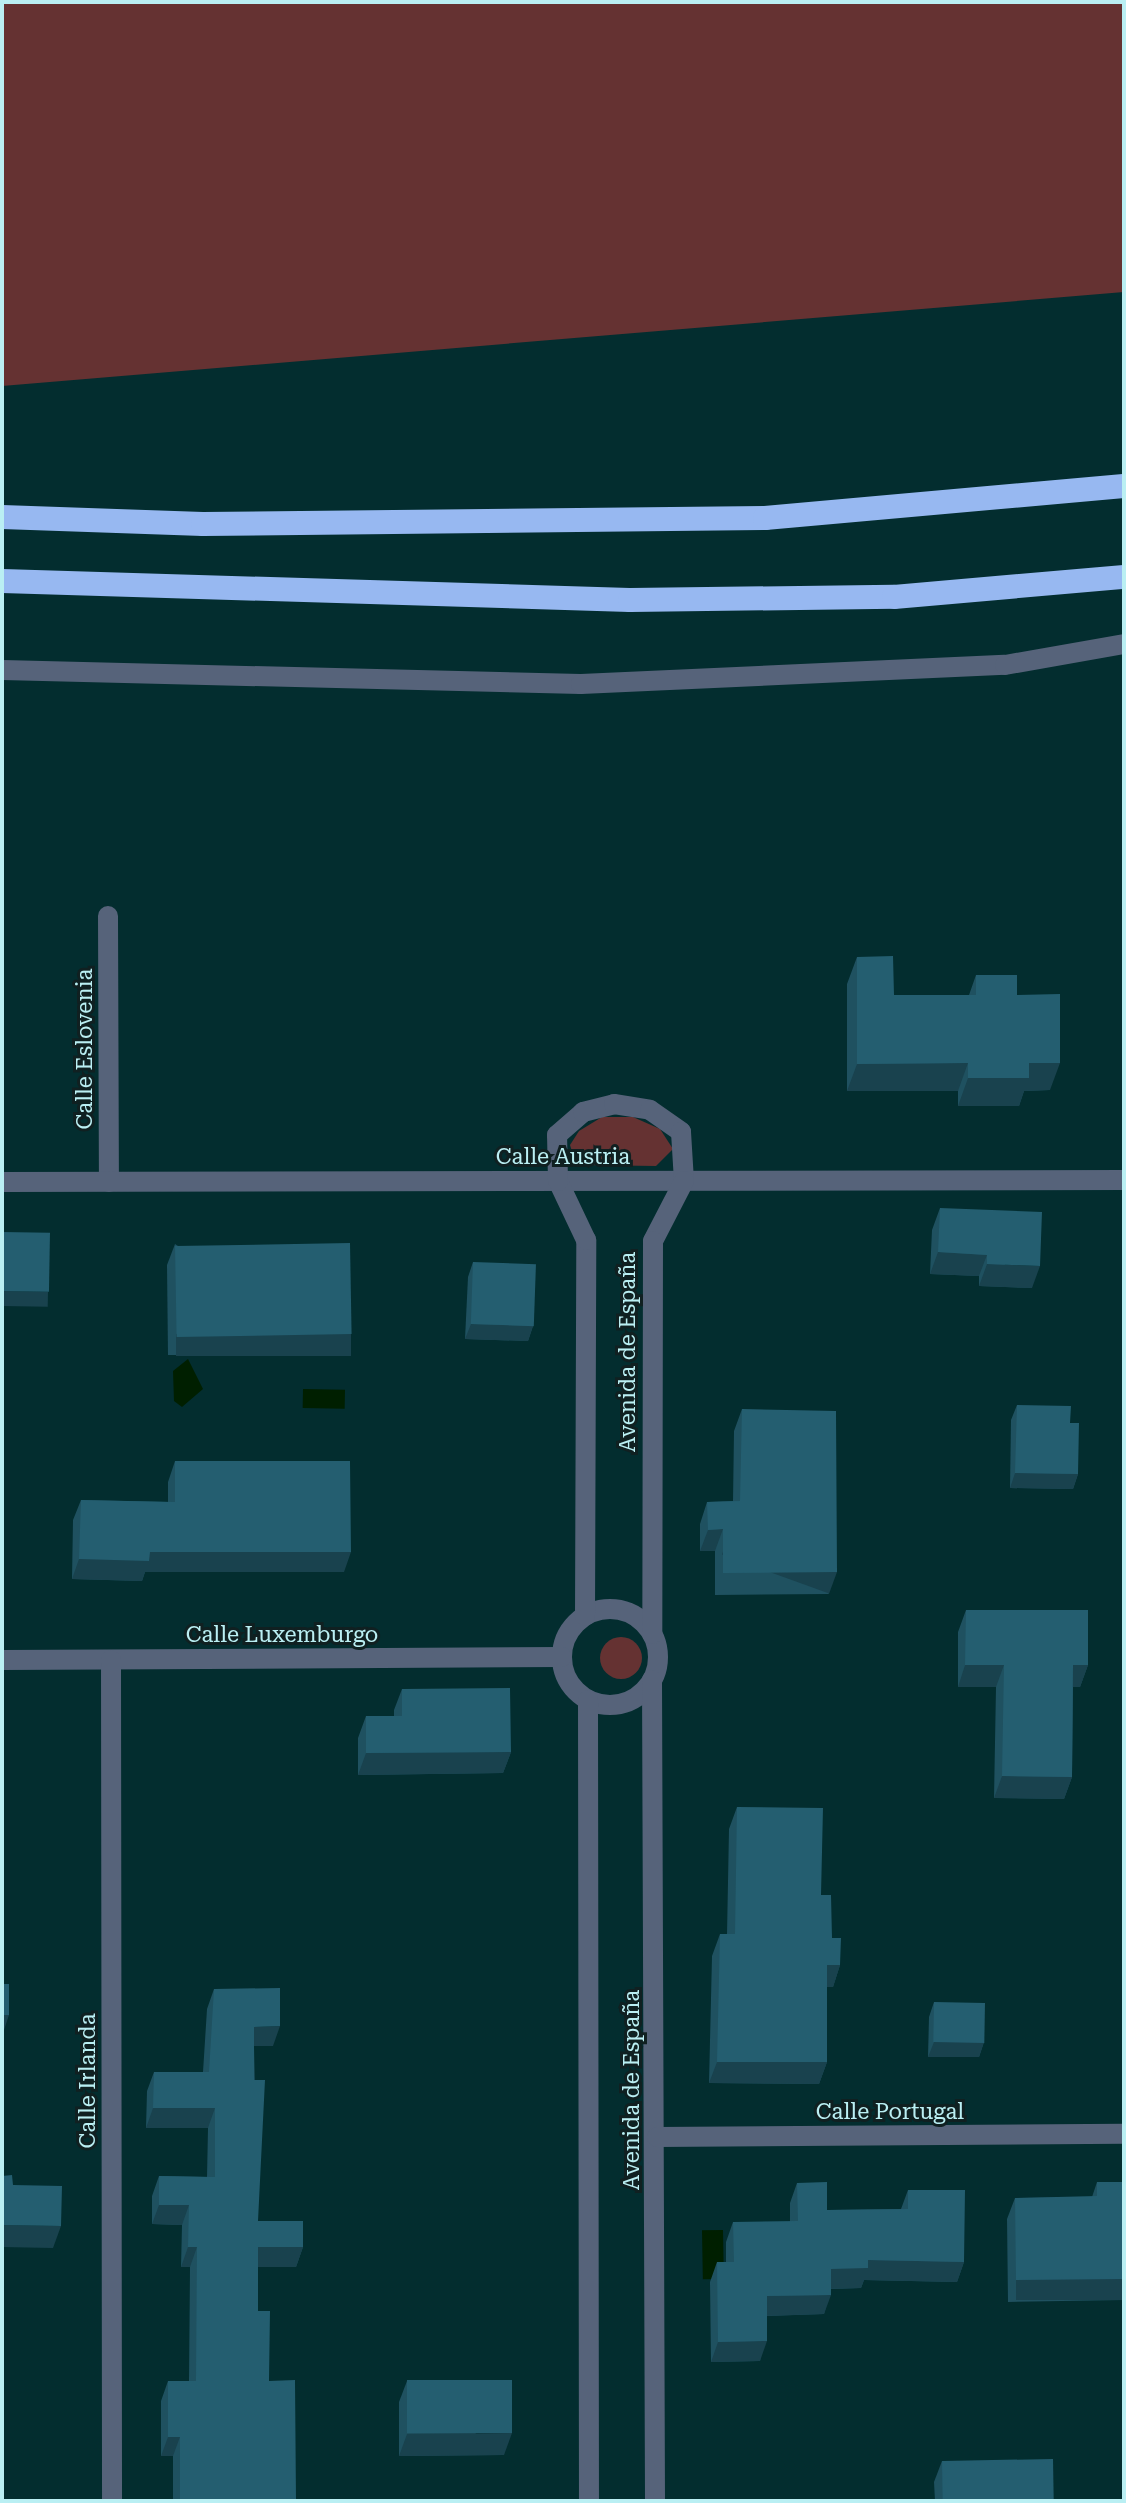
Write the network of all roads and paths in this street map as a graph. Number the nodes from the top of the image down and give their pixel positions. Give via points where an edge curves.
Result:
1 (1124, 486) edge
2 (2, 517) edge
3 (1124, 577) edge
4 (2, 581) edge
5 (1124, 644) edge
6 (2, 670) edge
7 (108, 916) dead end
8 (1124, 1180) edge
9 (558, 1181) junction
10 (684, 1181) junction
11 (2, 1182) edge
12 (109, 1182) junction
13 (585, 1616) junction
14 (652, 1634) junction
15 (562, 1657) junction
16 (2, 1660) edge
17 (111, 1660) junction
18 (652, 1680) junction
19 (588, 1700) junction
20 (1124, 2134) edge
21 (657, 2137) junction
22 (112, 2501) edge
23 (589, 2501) edge
24 (655, 2501) edge

1 - 2 highway via 765,518 203,524
3 - 4 highway via 894,597 630,600
5 - 6 street via 1005,665 581,684
7 - 12 street, Calle Eslovenia
8 - 10 street, Calle Austria
9 - 10 street, Calle Austria
9 - 10 street, Avenida de España via 557,1135 583,1112 614,1104 650,1110 681,1132
9 - 12 street, Calle Austria
9 - 13 street, Avenida de España via 586,1240
10 - 14 street, Avenida de España via 653,1241
11 - 12 street, Calle Austria
13 - 14 street via 596,1609 622,1609 644,1622
13 - 15 street via 568,1634
14 - 18 street via 658,1669
15 - 17 street, Calle Luxemburgo
15 - 19 street via 562,1671 575,1693
16 - 17 street, Calle Luxemburgo
17 - 22 street, Calle Irlanda
18 - 19 street via 645,1692 623,1705
18 - 21 street, Avenida de España
19 - 23 street, Avenida de España
20 - 21 street, Calle Portugal
21 - 24 street, Avenida de España

